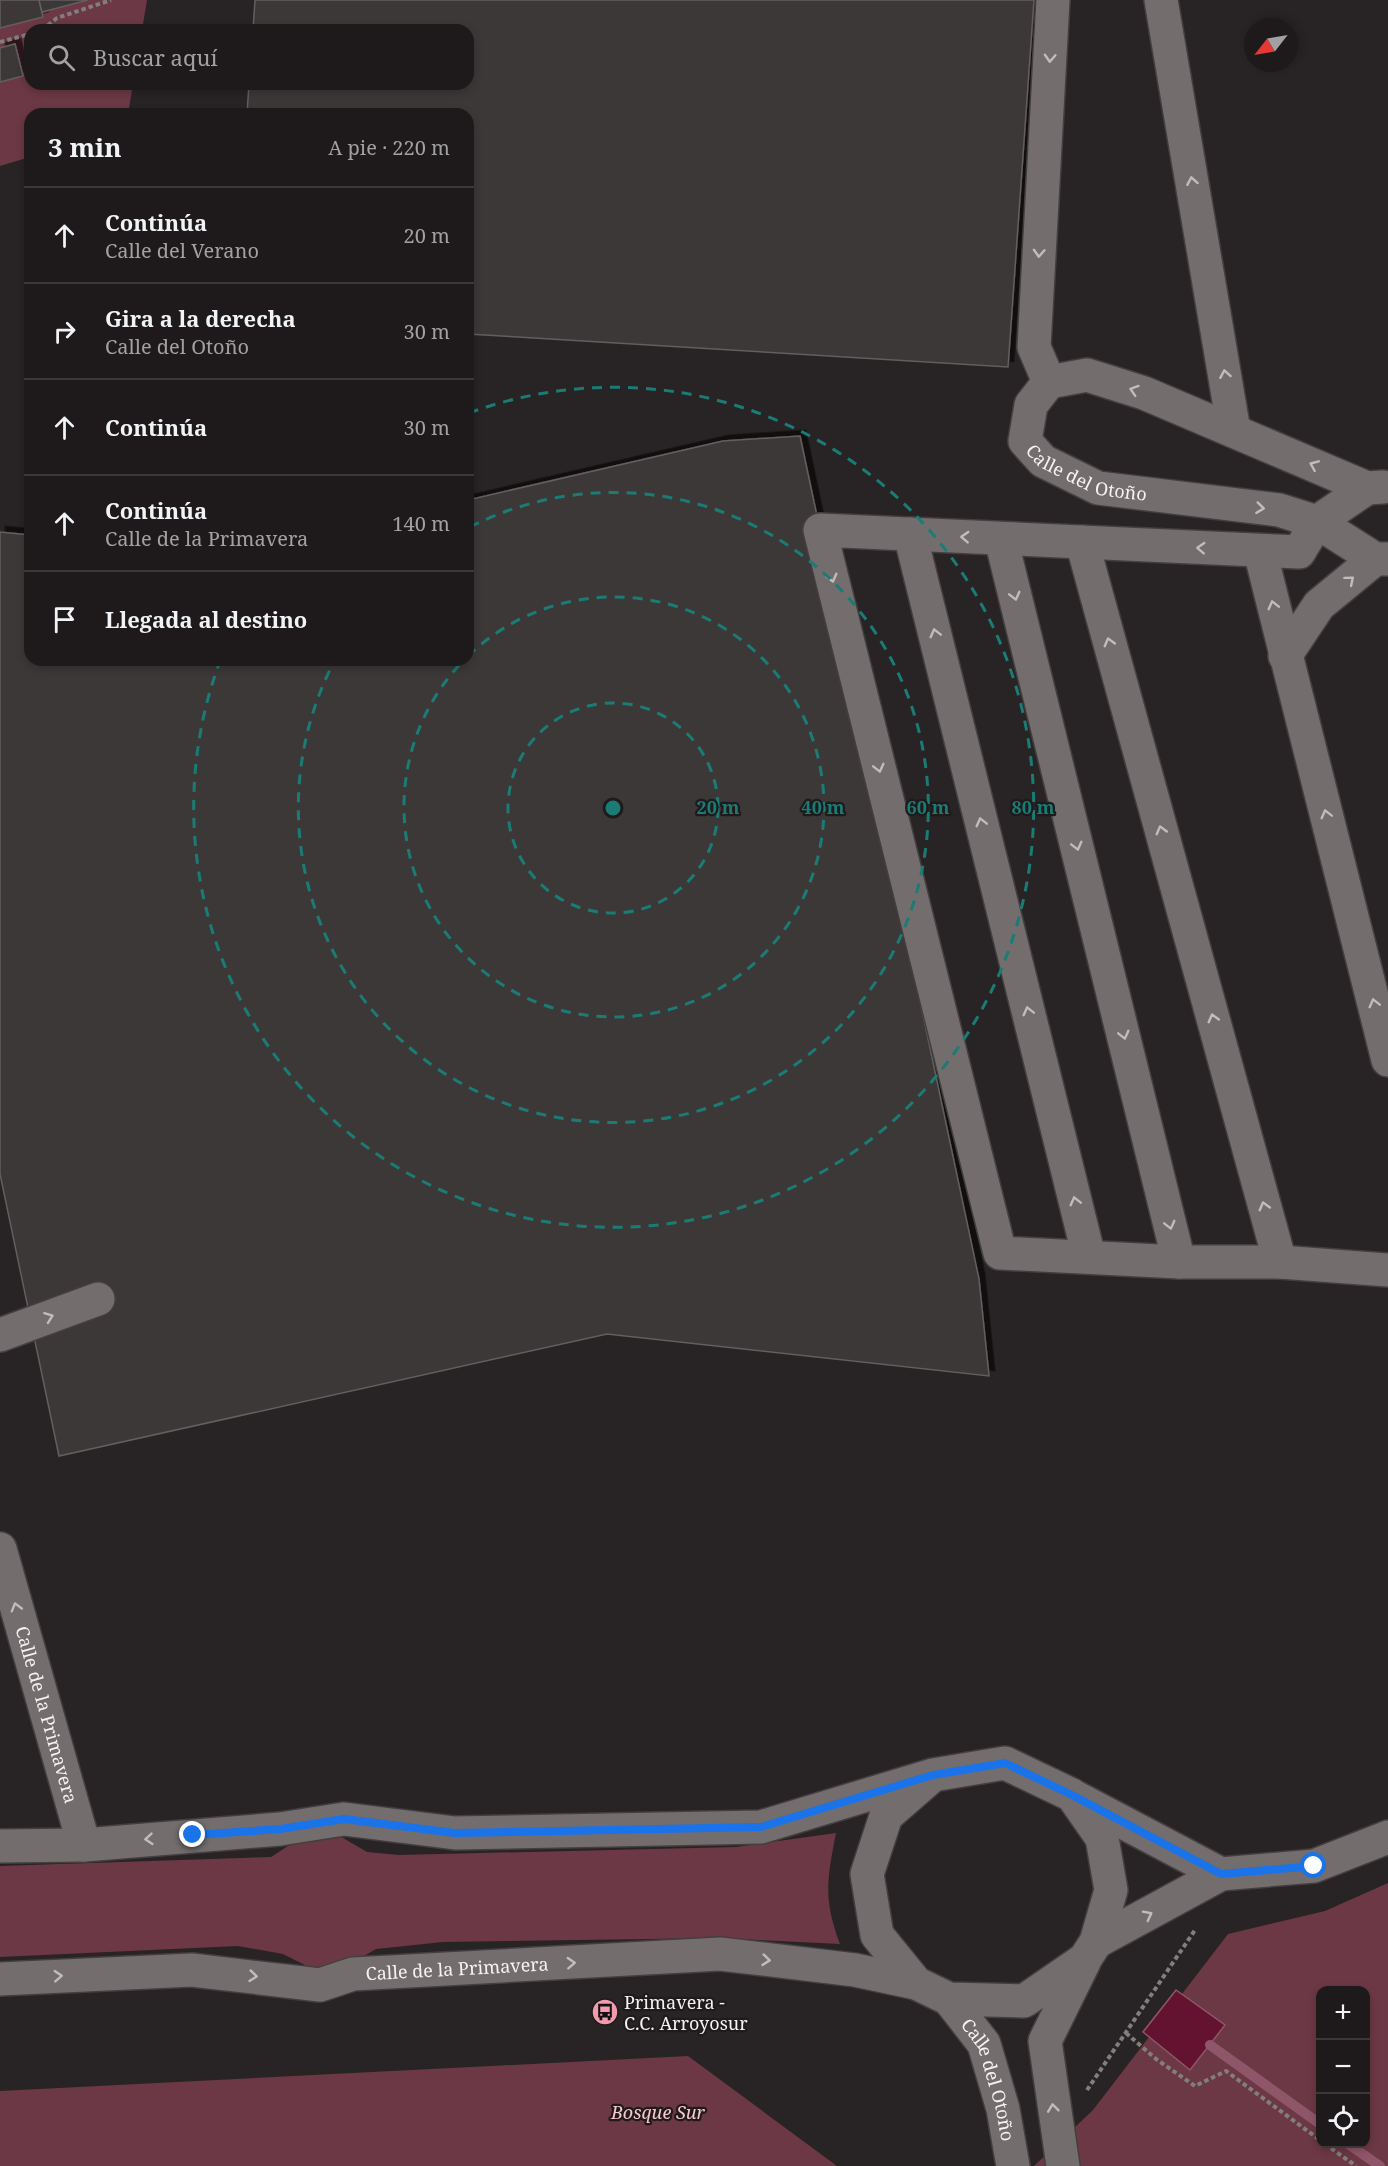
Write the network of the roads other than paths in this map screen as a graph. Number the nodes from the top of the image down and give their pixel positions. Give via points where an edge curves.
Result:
1 (1053, 0) edge
2 (1161, 0) edge
3 (1049, 382) junction
4 (1234, 431) junction
5 (1378, 487) edge
6 (1317, 522) junction
7 (910, 534) junction
8 (1001, 539) junction
9 (1082, 542) junction
10 (1260, 551) junction
11 (1381, 559) edge
12 (1286, 656) junction
13 (1388, 1060) edge
14 (1089, 1257) junction
15 (1179, 1262) junction
16 (1280, 1262) junction
17 (1388, 1270) edge
18 (98, 1299) dead end
19 (0, 1335) edge
20 (0, 1549) edge
21 (933, 1775) junction
22 (1072, 1795) junction
23 (1388, 1837) edge
24 (84, 1845) junction
25 (0, 1846) edge
26 (1221, 1874) junction
27 (1091, 1950) junction
28 (0, 1979) edge
29 (916, 1983) junction
30 (949, 2000) junction
31 (1012, 2166) edge
32 (1063, 2166) edge

1 -> 3 street via 1034,347
4 -> 2 street
4 -> 3 street via 1144,393 1088,375
3 -> 6 street, Calle del Otoño via 1031,405 1025,441 1043,462 1098,488 1279,510
5 -> 4 street
5 - 6 street
6 - 10 street via 1299,552
6 - 11 street, Calle del Otoño
8 -> 7 street
14 -> 7 street
7 -> 14 street via 820,530 1000,1253
8 - 9 street
8 -> 15 street
10 -> 9 street
16 -> 9 street
12 -> 10 street
12 -> 11 street via 1319,605
13 -> 12 street
14 - 15 street
15 - 16 street
16 - 17 street
19 -> 18 street
24 -> 20 street, Calle de la Primavera
21 - 22 street via 1005,1763
21 -> 24 street via 761,1827 455,1833 344,1819 280,1829
21 - 29 street via 886,1816 867,1874 877,1935
22 - 26 street
22 - 27 street via 1102,1838 1109,1880 1110,1890
23 - 26 street via 1314,1866
24 - 25 street
27 -> 26 street
27 - 30 street via 1024,2001
32 -> 27 street via 1045,2041
28 -> 29 street, Calle de la Primavera via 192,1970 320,1984 353,1974 720,1954 855,1970
29 - 30 street
30 - 31 street, Calle del Otoño via 984,2044 1003,2109

